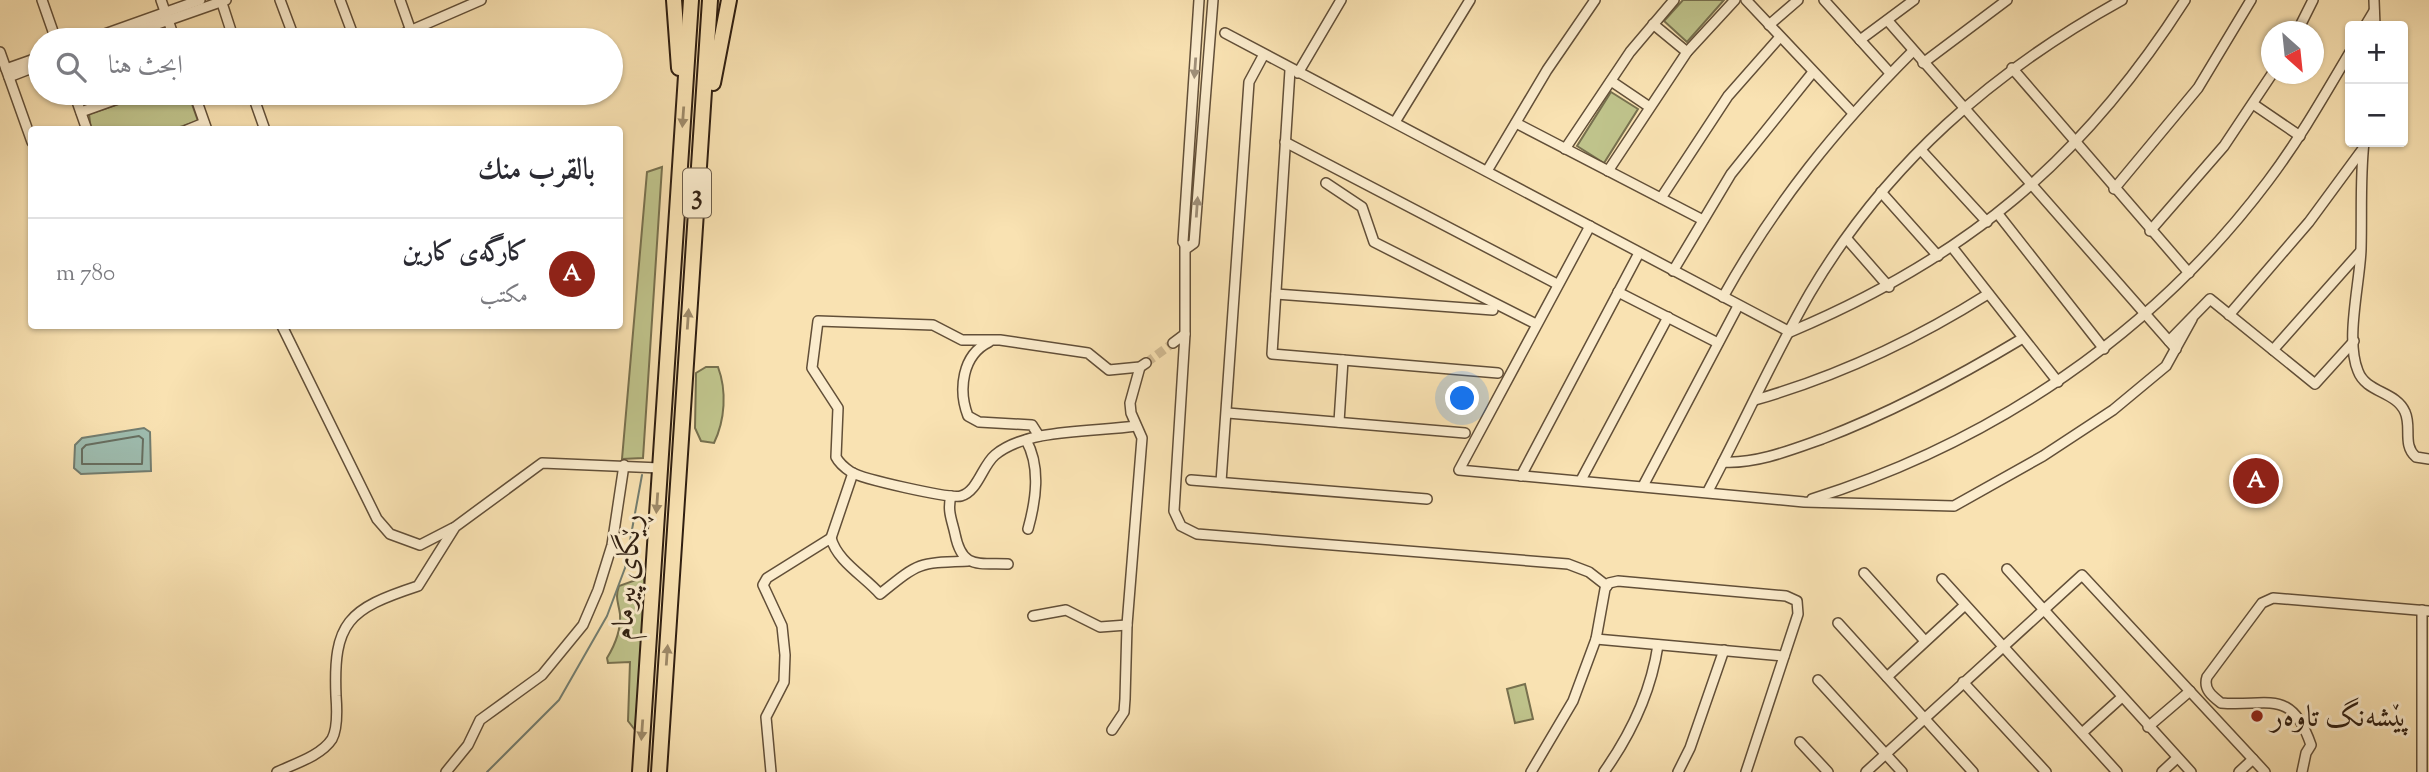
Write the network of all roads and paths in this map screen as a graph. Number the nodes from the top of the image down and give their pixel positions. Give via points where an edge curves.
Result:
1 (42, 0) edge
2 (161, 0) edge
3 (200, 0) edge
4 (280, 0) edge
5 (341, 0) edge
6 (400, 0) edge
7 (481, 0) edge
8 (674, 0) edge
9 (691, 0) edge
10 (710, 0) edge
11 (729, 0) edge
12 (1199, 0) edge
13 (1213, 0) edge
14 (1340, 0) edge
15 (1470, 0) edge
16 (1595, 0) edge
17 (1674, 0) edge
18 (1735, 0) edge
19 (1746, 0) edge
20 (1798, 0) edge
21 (1824, 0) edge
22 (1914, 0) edge
23 (2007, 0) edge
24 (2122, 0) edge
25 (2185, 0) edge
26 (2251, 0) edge
27 (2314, 0) edge
28 (222, 1) edge
29 (461, 4) edge
30 (167, 17) junction
31 (1888, 21) junction
32 (2303, 21) edge
33 (1198, 24) junction
34 (1653, 24) junction
35 (1769, 25) junction
36 (1211, 27) junction
37 (52, 28) edge
38 (129, 28) edge
39 (141, 28) edge
40 (171, 28) edge
41 (230, 28) edge
42 (290, 28) edge
43 (351, 28) edge
44 (410, 28) edge
45 (415, 28) edge
46 (1225, 33) dead end
47 (1780, 37) junction
48 (1860, 40) junction
49 (1913, 51) junction
50 (0, 52) edge
51 (1687, 52) junction
52 (1263, 56) junction
53 (2345, 60) edge
54 (28, 63) edge
55 (1923, 63) junction
56 (28, 68) edge
57 (2012, 68) junction
58 (1294, 72) junction
59 (1813, 72) junction
60 (8, 73) junction
61 (1890, 73) junction
62 (1611, 81) junction
63 (2266, 84) edge
64 (686, 85) junction
65 (703, 99) junction
66 (2253, 104) junction
67 (79, 105) edge
68 (101, 105) edge
69 (198, 105) edge
70 (256, 105) edge
71 (1648, 106) junction
72 (1961, 108) junction
73 (81, 112) junction
74 (1852, 112) junction
75 (1395, 122) junction
76 (1516, 123) junction
77 (86, 126) edge
78 (206, 126) edge
79 (264, 126) edge
80 (28, 130) edge
81 (2300, 136) junction
82 (1285, 142) junction
83 (2076, 142) junction
84 (2362, 147) edge
85 (2363, 147) edge
86 (1565, 149) junction
87 (1921, 150) junction
88 (1189, 164) junction
89 (1200, 165) junction
90 (1608, 171) junction
91 (1487, 172) junction
92 (1326, 183) dead end
93 (2030, 186) junction
94 (2114, 189) junction
95 (1881, 192) junction
96 (1661, 198) junction
97 (1998, 214) junction
98 (1703, 220) junction
99 (1987, 222) junction
100 (1590, 226) junction
101 (2150, 231) junction
102 (1846, 239) junction
103 (1185, 247) junction
104 (1952, 247) junction
105 (2361, 252) junction
106 (1639, 253) junction
107 (1938, 256) junction
108 (1673, 271) junction
109 (2189, 273) junction
110 (1557, 284) junction
111 (1889, 287) junction
112 (1618, 292) junction
113 (1276, 294) junction
114 (1988, 294) junction
115 (1723, 297) junction
116 (1738, 306) junction
117 (1493, 310) dead end
118 (2145, 314) junction
119 (2229, 314) junction
120 (1668, 317) junction
121 (2192, 318) junction
122 (1536, 324) junction
123 (283, 329) edge
124 (1790, 332) junction
125 (1185, 334) junction
126 (2023, 338) junction
127 (993, 340) junction
128 (2169, 341) junction
129 (2354, 341) junction
130 (1718, 343) junction
131 (1172, 344) tunnel mouth
132 (2104, 349) junction
133 (2176, 349) junction
134 (2273, 350) junction
135 (1343, 360) junction
136 (1497, 373) dead end
137 (2058, 382) junction
138 (1755, 400) junction
139 (1228, 413) junction
140 (1339, 422) junction
141 (1136, 426) junction
142 (1465, 433) dead end
143 (1039, 436) junction
144 (1026, 440) junction
145 (2429, 459) edge
146 (1723, 462) junction
147 (624, 466) junction
148 (660, 468) junction
149 (853, 473) junction
150 (1521, 476) junction
151 (1191, 480) dead end
152 (1581, 481) junction
153 (1221, 482) junction
154 (1643, 486) junction
155 (1708, 491) junction
156 (951, 496) junction
157 (1427, 499) dead end
158 (1804, 502) junction
159 (455, 527) junction
160 (1028, 529) dead end
161 (831, 538) junction
162 (968, 561) junction
163 (1008, 564) dead end
164 (2007, 569) dead end
165 (1864, 573) dead end
166 (1942, 579) dead end
167 (1607, 586) junction
168 (1965, 604) junction
169 (2041, 610) junction
170 (2425, 613) edge
171 (1033, 616) dead end
172 (1838, 623) dead end
173 (1127, 625) junction
174 (1595, 639) junction
175 (1925, 641) junction
176 (1658, 645) junction
177 (2002, 646) junction
178 (1724, 650) junction
179 (1784, 656) junction
180 (1887, 677) junction
181 (1818, 681) dead end
182 (1963, 682) junction
183 (2190, 691) junction
184 (2122, 697) junction
185 (1924, 718) junction
186 (2148, 727) junction
187 (1112, 730) dead end
188 (2082, 733) junction
189 (1800, 742) dead end
190 (1885, 754) junction
191 (2177, 758) junction
192 (2253, 759) junction
193 (2110, 764) junction
194 (2043, 771) edge
195 (277, 772) edge
196 (446, 772) edge
197 (640, 772) edge
198 (659, 772) edge
199 (771, 772) edge
200 (1531, 772) edge
201 (1604, 772) edge
202 (1678, 772) edge
203 (1746, 772) edge
204 (1828, 772) edge
205 (1866, 772) edge
206 (1902, 772) edge
207 (1973, 772) edge
208 (2101, 772) edge
209 (2118, 772) edge
210 (2162, 772) edge
211 (2191, 772) edge
212 (2239, 772) edge
213 (2265, 772) edge
214 (2302, 772) edge
215 (2422, 772) edge

1 - 37 street
2 - 30 street
3 - 30 street
4 - 42 street
5 - 43 street
6 - 44 street
7 - 29 street
8 - 64 highway via 679,71
9 - 64 highway, 3
10 - 65 highway, 3
11 - 65 highway via 713,84
12 - 33 street
13 - 36 street
14 - 58 street
15 - 75 street
16 - 76 street
17 - 34 street
18 - 51 street
19 - 35 street
20 - 35 street
21 - 48 street
22 - 31 street
23 - 55 street
24 - 57 street
25 - 83 street via 2135,75
26 - 94 street via 2198,88
27 - 32 street
28 - 30 street
28 - 41 street
29 - 45 street
30 - 38 street
30 - 39 street
30 - 40 street
31 - 48 street
31 - 49 street
33 - 36 street
33 -> 88 street
34 - 51 street
34 - 62 street
35 - 47 street
36 - 89 street
46 - 52 street
47 - 59 street
47 - 96 street via 1728,96
48 - 61 street
49 - 55 street
49 - 61 street
50 - 60 street
51 - 71 street
52 - 58 street
52 - 139 street via 1249,82
53 - 81 street
54 - 60 street
55 - 72 street
56 - 60 street
57 - 72 street
57 - 83 street
58 - 75 street
58 - 82 street
59 - 74 street
59 - 98 street via 1770,121
60 - 80 street
61 - 74 street
62 - 71 street
62 - 86 street
63 - 66 street
64 -> 148 highway, ڕێگای پیرمام / 3
198 -> 65 highway, ڕێگای پیرمام / 3
66 - 81 street
66 - 101 street via 2188,191
67 - 73 street
68 - 73 street
69 - 78 street
70 - 79 street
71 - 90 street
72 - 87 street
72 - 93 street
73 - 77 street
74 - 115 street via 1784,198
75 - 91 street
76 - 86 street
76 - 91 street
81 - 109 street
82 - 110 street
82 - 113 street
83 - 93 street
83 - 94 street
84 - 119 street via 2302,231
85 - 105 street
86 - 90 street
87 - 95 street
87 - 99 street
88 - 89 street
88 - 103 street
103 -> 89 street via 1194,243
90 - 96 street
91 - 100 street
92 - 122 street via 1362,207 1374,242
93 - 97 street
93 - 118 street
94 - 101 street
95 - 102 street
95 - 107 street
96 - 98 street
97 - 99 street
97 - 132 street
98 - 108 street
99 - 104 street
100 - 106 street
100 - 110 street
101 - 109 street
102 - 111 street
102 - 124 street
103 - 125 street
104 - 107 street
104 - 114 street
105 - 129 street
105 - 134 street
106 - 108 street
106 - 112 street
107 - 111 street
108 - 115 street
109 - 118 street
110 - 122 street
111 - 124 street
112 - 120 street
112 - 150 street
113 - 117 street
113 - 135 street via 1272,355
114 - 126 street
114 - 138 street via 1887,351
115 - 116 street
116 - 124 street
116 - 130 street
118 - 128 street
118 - 132 street
119 - 121 street via 2210,299
119 - 134 street
120 - 130 street
120 - 152 street
121 - 128 street
121 - 133 street
122 - 150 street via 1459,470
123 - 159 street via 377,519 390,534 419,545
124 - 138 street
125 - 131 street
125 - 167 street via 1174,510 1184,529 1568,564
126 - 137 street
126 - 146 street via 1906,405 1851,428 1740,463
127 - 141 street via 1088,353 1109,370 1143,365 1130,403
127 - 143 street via 980,346 965,365 967,412 979,422 1032,425
127 - 149 street via 962,341 933,326 818,321 812,368 838,408 836,457
128 - 133 street
129 - 134 street via 2315,384
129 - 145 street via 2361,378 2401,404 2409,449 2416,457
130 - 154 street
132 - 137 street
133 - 158 street via 2161,372 2093,424 1954,506
135 - 136 street
135 - 140 street
137 - 158 street via 1912,463
138 - 146 street
139 - 140 street
139 - 153 street
140 - 142 street
141 - 143 street
141 - 173 street via 1142,438
143 - 144 street
144 - 156 street via 995,454 965,495
144 - 160 street via 1035,458 1036,497
146 - 155 street
147 - 148 street
147 - 159 street via 542,463
147 - 196 street via 612,545 583,625 541,675 480,720 468,745
148 -> 197 highway, ڕێگای پیرمام / 3
149 - 156 street
149 - 161 street
150 - 152 street
151 - 153 street
152 - 154 street
153 - 157 street
154 - 155 street
155 - 158 street
156 - 162 street via 948,506 956,549
159 - 195 street via 418,586 382,598 346,623 336,649 337,712 332,738 307,758
161 - 162 street via 838,555 880,594 916,565
161 - 199 street via 766,578 763,585 779,618 785,646 785,682 766,717
162 - 163 street
164 - 169 street
165 - 175 street
166 - 168 street
167 - 174 street
167 - 179 street via 1618,581 1790,597 1799,610
168 - 175 street
168 - 177 street
169 - 177 street
169 - 183 street via 2084,576
169 - 184 street
170 - 214 street via 2267,599 2207,677 2208,692 2221,703 2270,702 2294,712 2311,745
170 - 215 street
171 - 173 street via 1066,610 1100,627
172 - 180 street
173 - 187 street via 1124,712
174 - 176 street
174 - 200 street via 1573,701
175 - 180 street
176 - 178 street
176 - 201 street via 1650,682 1633,724
177 - 182 street
177 - 188 street
178 - 179 street
178 - 202 street
179 - 203 street
180 - 185 street
181 - 190 street
182 - 185 street
182 - 194 street
183 - 186 street
183 - 192 street
184 - 186 street
184 - 188 street
185 - 190 street
185 - 207 street
186 - 191 street
188 - 193 street
189 - 204 street
190 - 205 street
190 - 206 street
191 - 210 street
191 - 211 street
192 - 212 street
192 - 213 street
193 - 208 street
193 - 209 street

